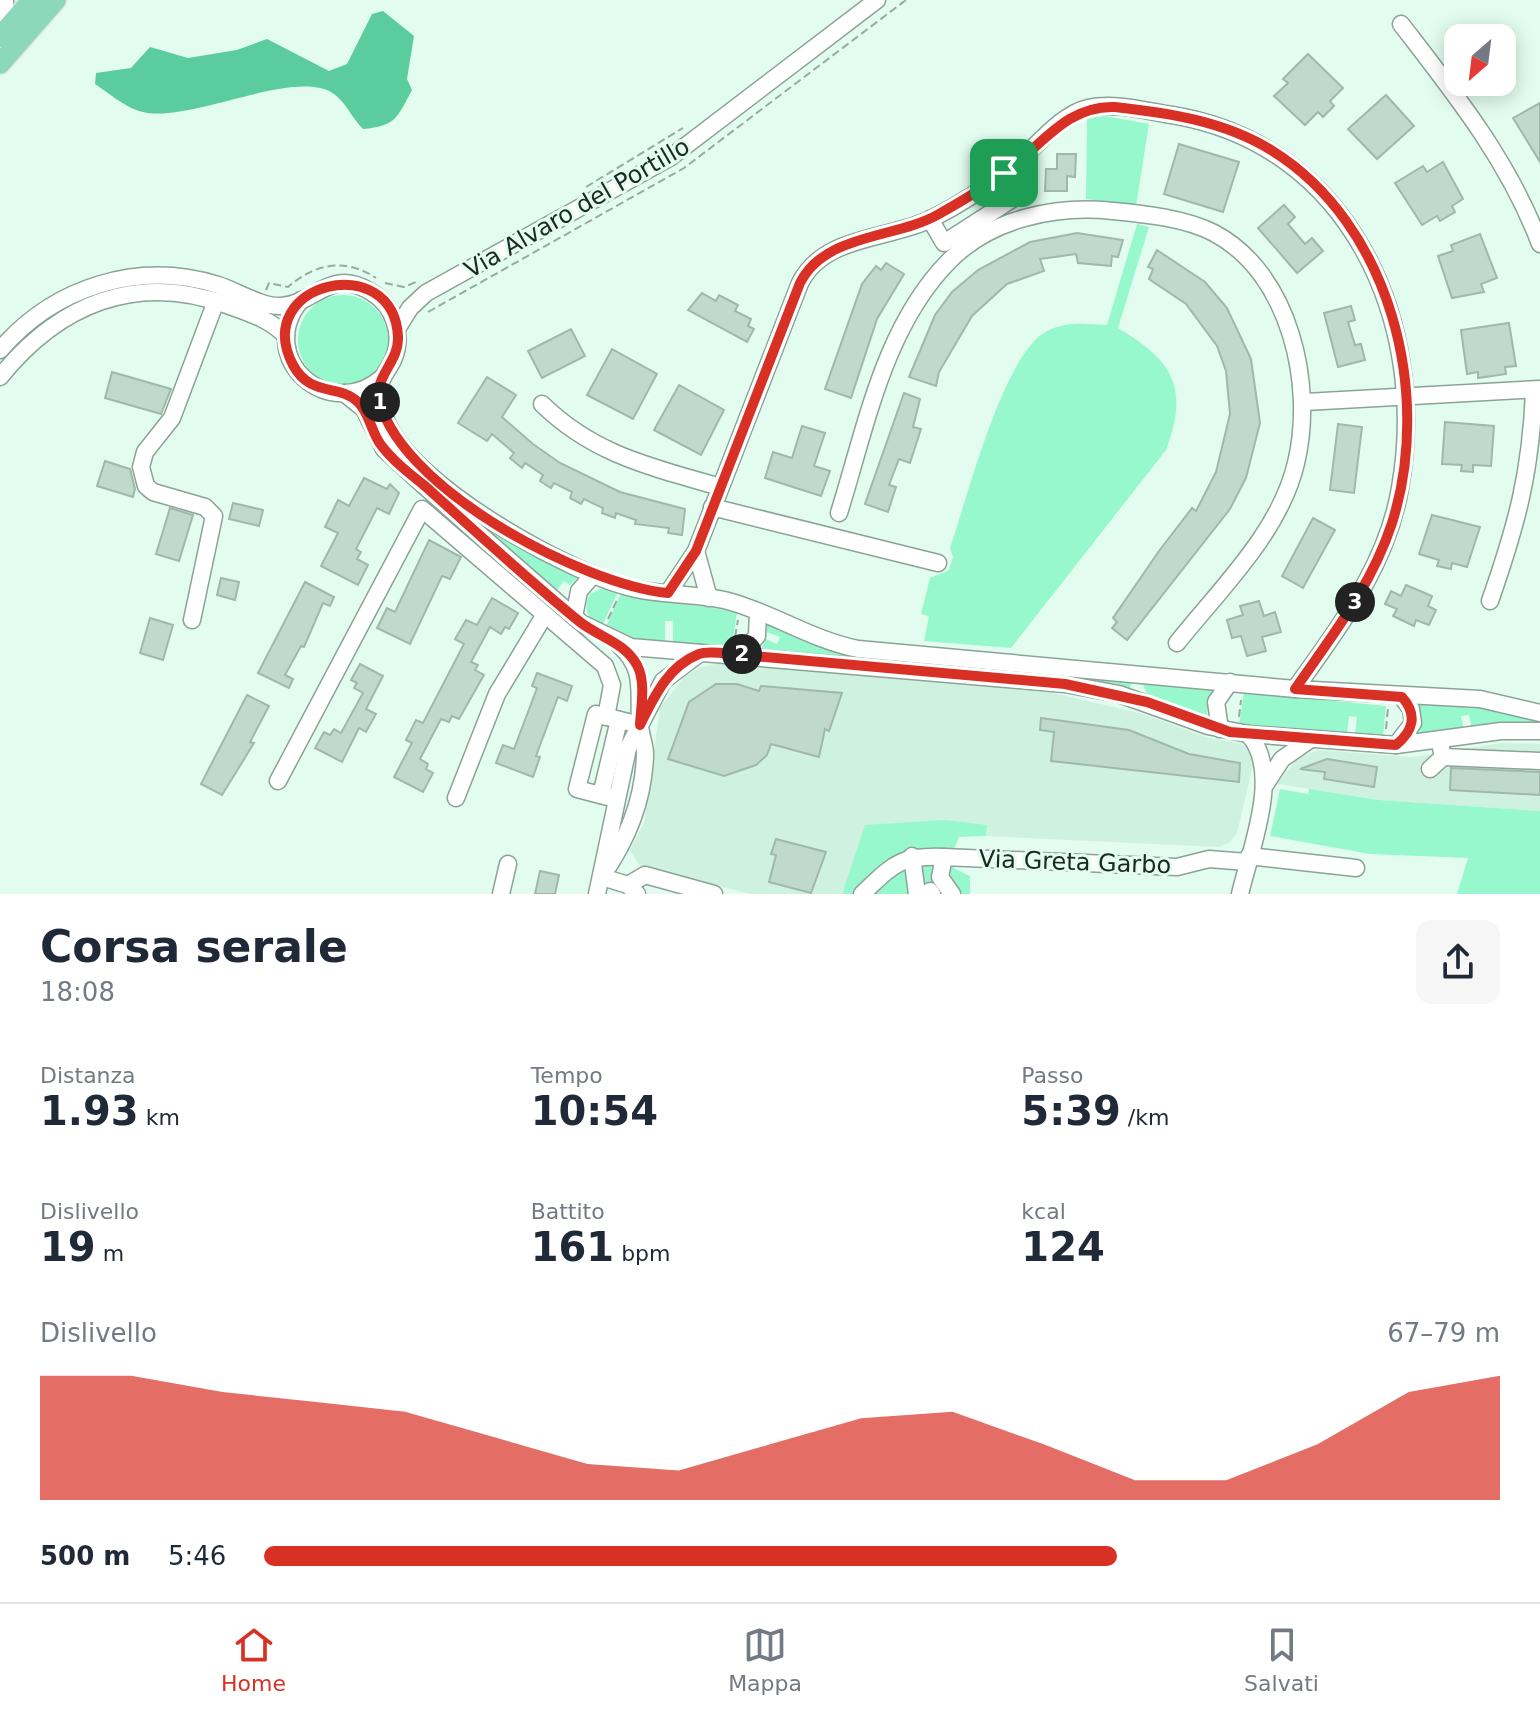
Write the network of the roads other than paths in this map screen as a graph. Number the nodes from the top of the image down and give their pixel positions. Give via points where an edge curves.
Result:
1 (5, 0) edge
2 (32, 0) edge
3 (56, 0) edge
4 (877, 0) edge
5 (1401, 24) dead end
6 (2, 34) edge
7 (0, 64) edge
8 (1004, 173) junction
9 (930, 219) junction
10 (978, 231) junction
11 (1540, 244) edge
12 (423, 287) junction
13 (377, 297) junction
14 (301, 300) junction
15 (216, 301) junction
16 (397, 329) junction
17 (286, 336) junction
18 (0, 350) edge
19 (0, 377) edge
20 (383, 377) junction
21 (1537, 390) edge
22 (344, 393) junction
23 (1407, 396) junction
24 (1305, 402) junction
25 (542, 404) dead end
26 (720, 487) junction
27 (712, 507) junction
28 (839, 513) dead end
29 (696, 551) junction
30 (938, 563) dead end
31 (593, 575) junction
32 (668, 593) junction
33 (709, 598) junction
34 (1490, 601) dead end
35 (758, 613) junction
36 (544, 616) junction
37 (574, 617) junction
38 (192, 620) dead end
39 (609, 635) junction
40 (1177, 643) dead end
41 (700, 653) junction
42 (736, 654) junction
43 (1236, 687) junction
44 (1295, 689) junction
45 (1402, 697) junction
46 (1540, 713) edge
47 (613, 718) junction
48 (640, 725) junction
49 (1220, 729) junction
50 (1243, 730) junction
51 (1540, 731) edge
52 (1311, 739) junction
53 (1390, 741) junction
54 (628, 748) junction
55 (1442, 750) junction
56 (645, 752) junction
57 (1540, 761) edge
58 (1430, 769) dead end
59 (278, 781) dead end
60 (1265, 785) junction
61 (608, 797) junction
62 (456, 798) dead end
63 (614, 841) junction
64 (912, 856) junction
65 (947, 857) junction
66 (1248, 859) junction
67 (508, 864) dead end
68 (1356, 868) dead end
69 (602, 877) junction
70 (633, 889) edge
71 (501, 894) edge
72 (597, 894) edge
73 (714, 894) edge
74 (862, 894) edge
75 (917, 894) edge
76 (952, 894) edge
77 (1240, 894) edge

1 - 6 street
2 - 6 main road
3 - 7 main road
4 - 12 street, Via Alvaro del Portillo via 658,165
5 - 11 street via 1494,150
8 - 9 street
8 - 10 street via 1017,196
8 - 23 street via 1067,119 1099,107 1196,120 1262,145 1318,189 1360,244 1390,312
9 - 10 street via 944,243
9 - 26 street via 835,250 806,271
10 - 24 street via 1075,209 1139,214 1212,232 1245,257 1273,298 1299,358
10 - 28 street via 945,266 901,328
12 - 13 street, Via Alvaro del Portillo via 396,300
12 - 16 street, Via Alvaro del Portillo
13 - 14 street via 343,284 318,289
13 - 16 street
14 - 17 street
14 - 18 street via 275,306 194,279 125,278 45,308
15 - 17 street via 267,320
15 - 19 street via 159,292 94,303 36,336
15 - 38 street via 172,418 145,452 141,467 153,492 205,507 214,516
16 - 20 street via 397,350
17 - 22 street via 303,378 324,391
20 - 22 street via 367,388
20 - 31 street via 378,393 384,415 393,434 418,461 500,527
21 - 23 street
21 - 34 street via 1525,492
22 - 37 street via 364,409 392,457
23 - 24 street
23 - 44 street via 1400,488 1384,545 1352,608
24 - 40 street via 1296,463 1281,504
25 - 26 street via 568,430 604,449
26 - 27 street
27 - 29 street
27 - 30 street
29 - 32 street
29 - 33 street
31 - 32 street
31 - 37 street via 579,591
32 - 33 street
33 - 35 street
35 - 42 street via 757,636
35 - 43 street via 858,649
36 - 47 street via 608,669
36 - 59 street via 422,509
36 - 62 street via 497,694
37 - 39 street
39 - 41 street via 647,650
39 - 48 street via 639,671
41 - 42 street
41 - 48 street via 663,681
42 - 49 street via 1065,684 1147,702
43 - 44 street
43 - 49 street via 1216,702
44 - 45 street
45 - 46 street via 1480,699
45 - 53 street via 1413,723
47 - 48 street
47 - 61 street
47 - 61 street via 596,714 577,789
48 - 54 street
48 - 56 street
49 - 50 street
50 - 52 street
50 - 60 street via 1262,753
51 - 55 street via 1501,731
52 - 53 street
52 - 60 street via 1282,759
53 - 55 street
54 - 56 street
54 - 61 street
55 - 57 street
55 - 58 street
56 - 63 street via 641,790
60 - 66 street
61 - 63 street
63 - 69 street
64 - 65 street, Via Greta Garbo
64 - 74 street via 898,860
64 - 75 street
65 - 66 street, Via Greta Garbo via 1177,867 1209,859
65 - 76 street via 940,877
66 - 68 street, Via Greta Garbo
66 - 77 street
67 - 71 street
69 - 70 street
69 - 72 street
70 - 73 street via 645,875

